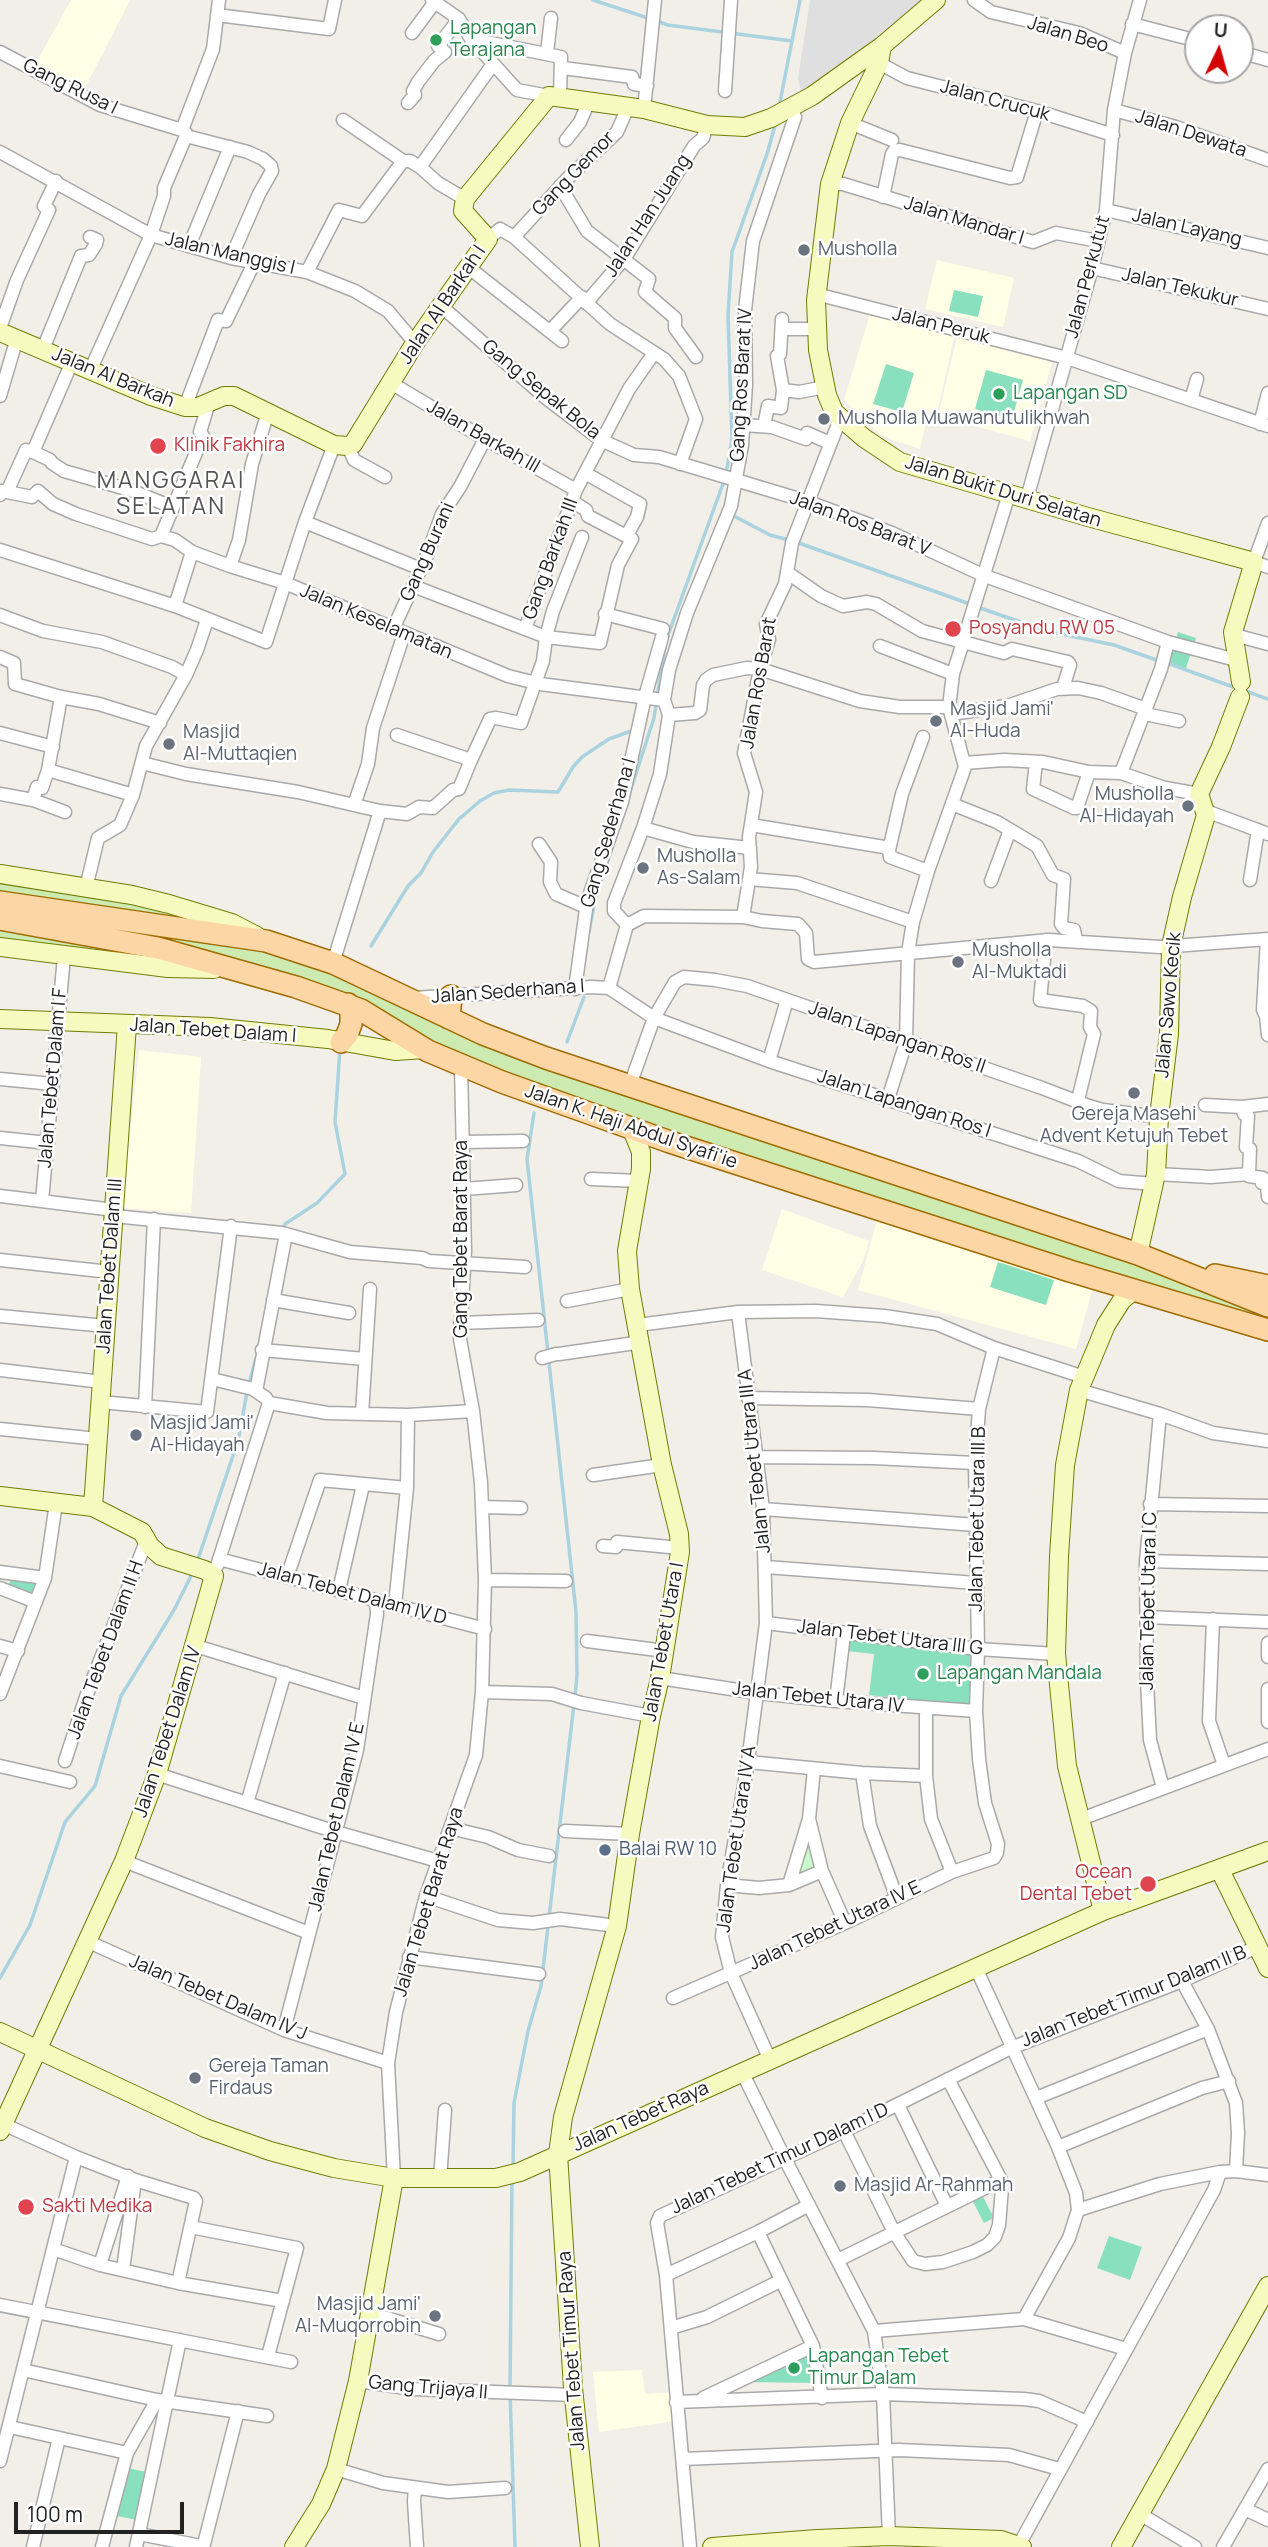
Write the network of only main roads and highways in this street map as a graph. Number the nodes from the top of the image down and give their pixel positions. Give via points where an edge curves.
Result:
1 (0, 902) edge
2 (0, 919) edge
3 (451, 996) road end
4 (348, 1004) junction
5 (449, 1018) junction
6 (341, 1041) road end
7 (1182, 1270) junction
8 (1268, 1286) edge
9 (1268, 1306) edge
10 (1268, 1330) edge

1 - 5 main road, Jalan K. Haji Abdul Syafi'ie via 266,941 339,966
2 - 4 main road, Jalan K. Haji Abdul Syafi'ie via 158,948
3 - 5 main road
4 - 6 main road via 351,1024
4 - 10 main road, Jalan K. Haji Abdul Syafi'ie via 425,1049 551,1100 1133,1291
5 - 7 main road, Jalan K. Haji Abdul Syafi'ie via 546,1058
7 - 8 main road, Jalan K. Haji Abdul Syafi'ie
7 - 9 main road, Jalan K. Haji Abdul Syafi'ie

